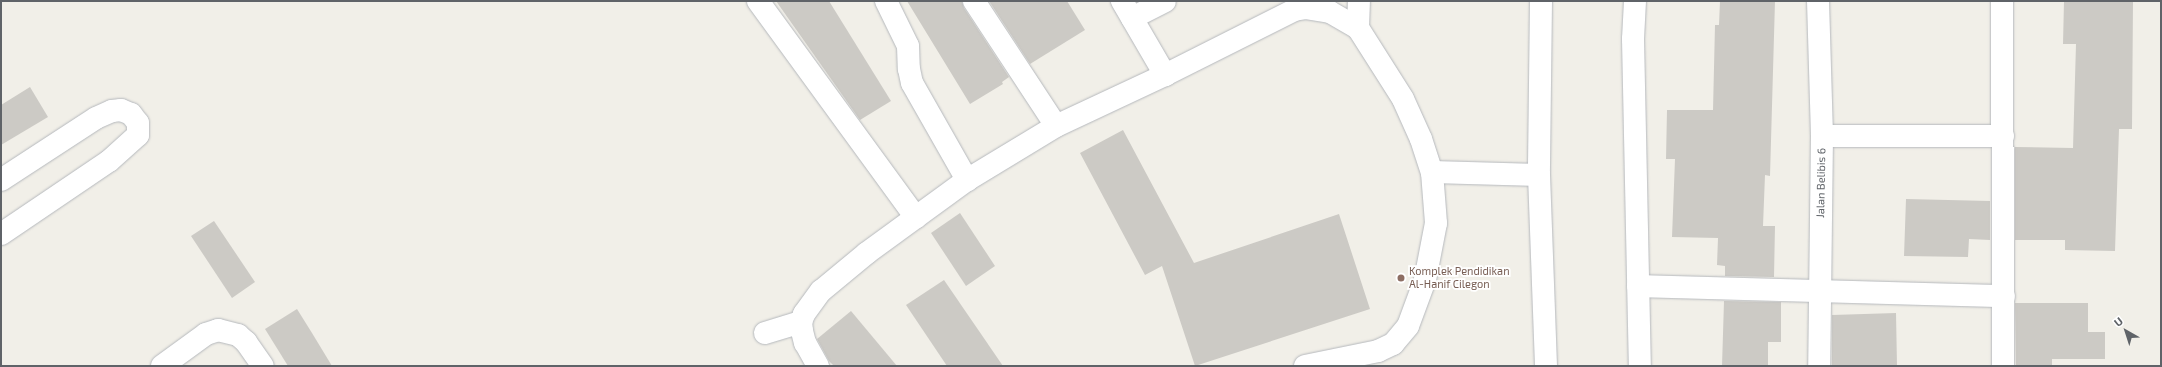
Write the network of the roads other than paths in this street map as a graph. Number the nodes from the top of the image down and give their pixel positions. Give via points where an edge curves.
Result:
1 (758, 1) edge
2 (886, 1) edge
3 (974, 1) edge
4 (1165, 1) edge
5 (1359, 1) edge
6 (1541, 1) edge
7 (1635, 1) edge
8 (1818, 1) edge
9 (2002, 1) edge
10 (1127, 9) edge
11 (1358, 28) junction
12 (1165, 75) junction
13 (1056, 126) junction
14 (1822, 136) junction
15 (2003, 136) junction
16 (1432, 172) junction
17 (1539, 175) junction
18 (1, 180) edge
19 (966, 180) junction
20 (916, 218) junction
21 (1, 234) edge
22 (1638, 286) junction
23 (1819, 292) junction
24 (2004, 296) junction
25 (801, 322) junction
26 (764, 333) dead end
27 (162, 366) edge
28 (263, 366) edge
29 (818, 366) edge
30 (1305, 366) edge
31 (1546, 366) edge
32 (1640, 366) edge
33 (1819, 366) edge
34 (2003, 366) edge

1 - 20 street
2 - 19 street via 908,46 912,83
3 - 13 street
4 - 10 street
5 - 11 street
6 - 17 street
7 - 22 street via 1633,39
8 - 14 street, Jalan Belibis 6
9 - 15 street
10 - 12 street
11 - 12 street via 1330,12 1300,9
11 - 16 street via 1404,100
12 - 13 street
13 - 19 street
14 - 15 street
14 - 23 street, Jalan Belibis 6
15 - 24 street
16 - 17 street
16 - 30 street via 1436,223 1425,280 1408,326 1393,344 1378,352
17 - 31 street
18 - 21 street via 96,118 112,111 121,110 131,114 138,123 138,135 109,161
19 - 20 street
20 - 25 street via 867,253 821,291 809,304
22 - 23 street
22 - 32 street
23 - 24 street
23 - 33 street, Jalan Belibis 6
24 - 34 street
25 - 26 street
25 - 29 street via 805,343
27 - 28 street via 206,334 218,330 238,335

